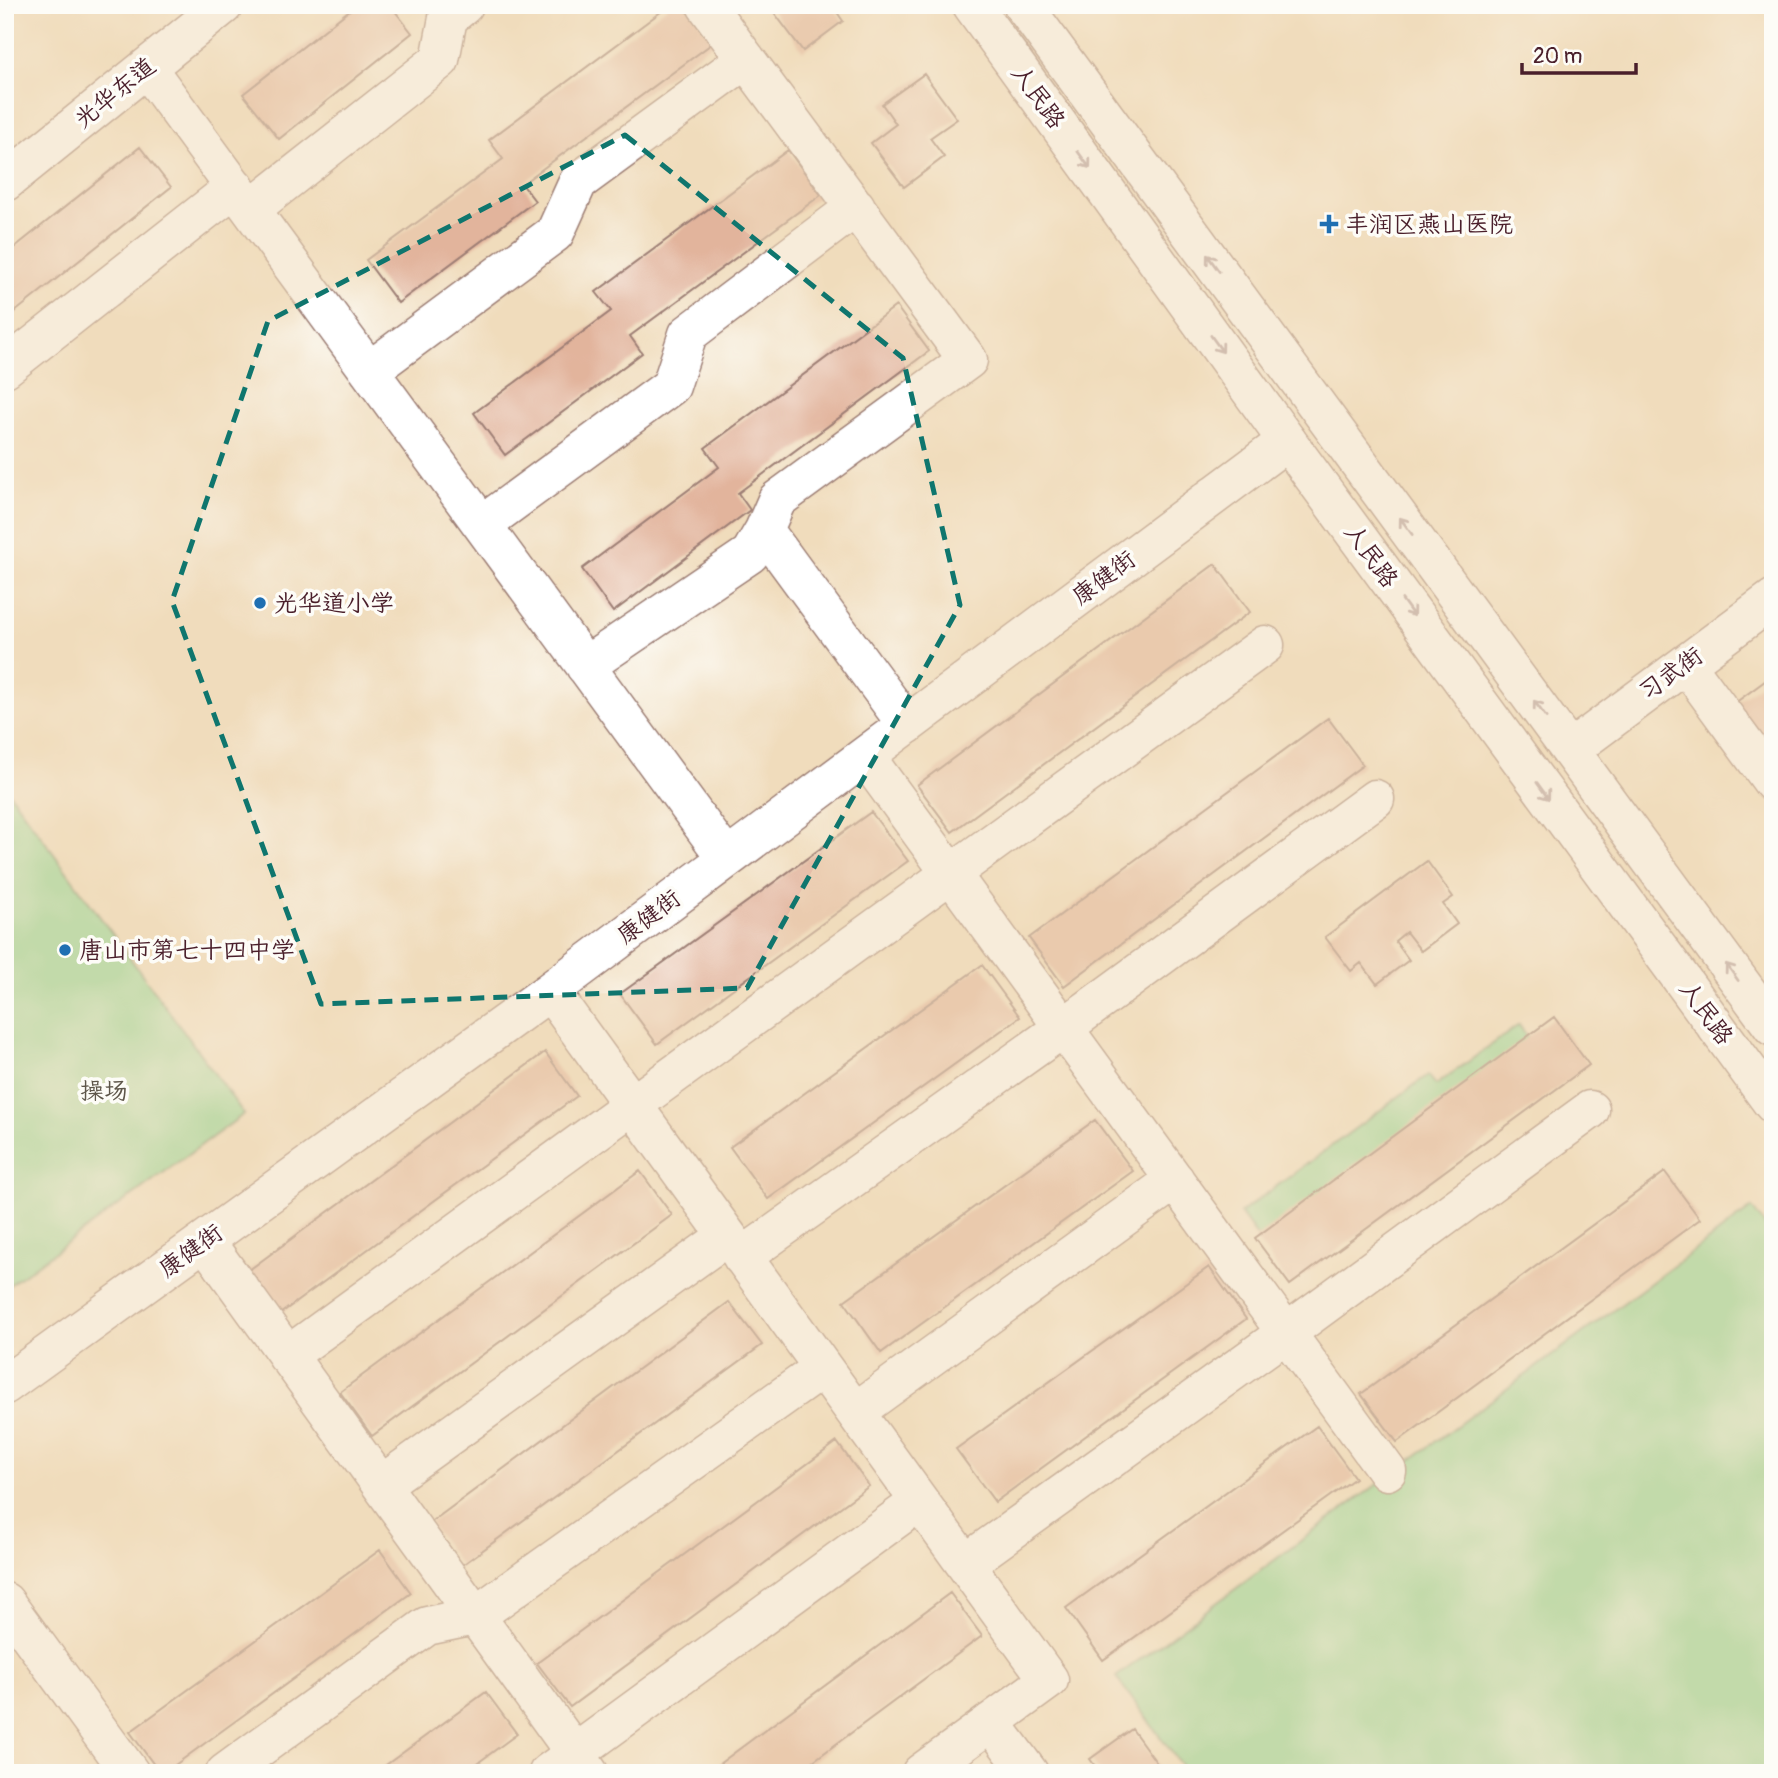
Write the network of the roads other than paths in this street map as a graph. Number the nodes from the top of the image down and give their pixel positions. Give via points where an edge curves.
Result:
1 (224, 5) edge
2 (464, 5) edge
3 (706, 5) edge
4 (972, 5) edge
5 (1023, 5) edge
6 (746, 59) junction
7 (147, 68) junction
8 (5, 181) edge
9 (243, 198) junction
10 (856, 207) junction
11 (5, 368) edge
12 (369, 371) junction
13 (1287, 442) junction
14 (483, 524) junction
15 (764, 530) junction
16 (1773, 600) edge
17 (1265, 645) dead end
18 (1686, 664) junction
19 (585, 666) junction
20 (907, 725) junction
21 (1570, 750) junction
22 (865, 756) junction
23 (1773, 782) edge
24 (1375, 799) dead end
25 (727, 859) junction
26 (951, 874) junction
27 (550, 991) junction
28 (1773, 1027) edge
29 (1063, 1028) junction
30 (1773, 1104) edge
31 (632, 1105) junction
32 (1590, 1110) dead end
33 (1175, 1180) junction
34 (205, 1241) junction
35 (735, 1247) junction
36 (1286, 1333) junction
37 (287, 1356) junction
38 (823, 1368) junction
39 (5, 1385) edge
40 (855, 1412) junction
41 (1387, 1471) dead end
42 (381, 1485) junction
43 (919, 1502) junction
44 (965, 1564) junction
45 (5, 1602) edge
46 (475, 1616) junction
47 (991, 1722) junction
48 (571, 1766) edge
49 (128, 1772) edge
50 (225, 1773) edge
51 (921, 1773) edge
52 (1029, 1773) edge

1 - 7 street, 光华东道
2 - 9 street via 447,18 440,60
3 - 6 street
4 -> 13 street, 人民路
21 -> 5 street, 人民路
6 - 10 street
6 - 12 street via 578,182 555,233
7 - 8 street, 光华东道
7 - 9 street
9 - 11 street
9 - 12 street
10 - 14 street via 688,334 671,386
10 - 15 street via 968,360 777,500
12 - 14 street
13 - 20 street, 康健街
13 -> 30 street, 人民路
14 - 19 street
15 - 19 street via 750,554
15 - 20 street
16 - 18 street, 习武街
17 - 26 street
18 - 21 street, 习武街
18 - 23 street
19 - 25 street
20 - 22 street, 康健街
28 -> 21 street, 人民路
22 - 25 street, 康健街
22 - 26 street
24 - 29 street
25 - 27 street, 康健街
26 - 29 street
26 - 31 street
27 - 31 street
27 - 34 street, 康健街
29 - 33 street
29 - 35 street
31 - 35 street
31 - 37 street
32 - 36 street
33 - 36 street
33 - 40 street
34 - 37 street
34 - 39 street, 康健街
35 - 38 street
35 - 42 street
36 - 41 street
36 - 44 street
37 - 42 street
38 - 40 street
38 - 46 street
40 - 43 street
42 - 46 street
43 - 44 street
43 - 48 street
44 - 47 street via 1049,1680
45 - 49 street
46 - 48 street
46 - 50 street via 427,1626
47 - 51 street
47 - 52 street

